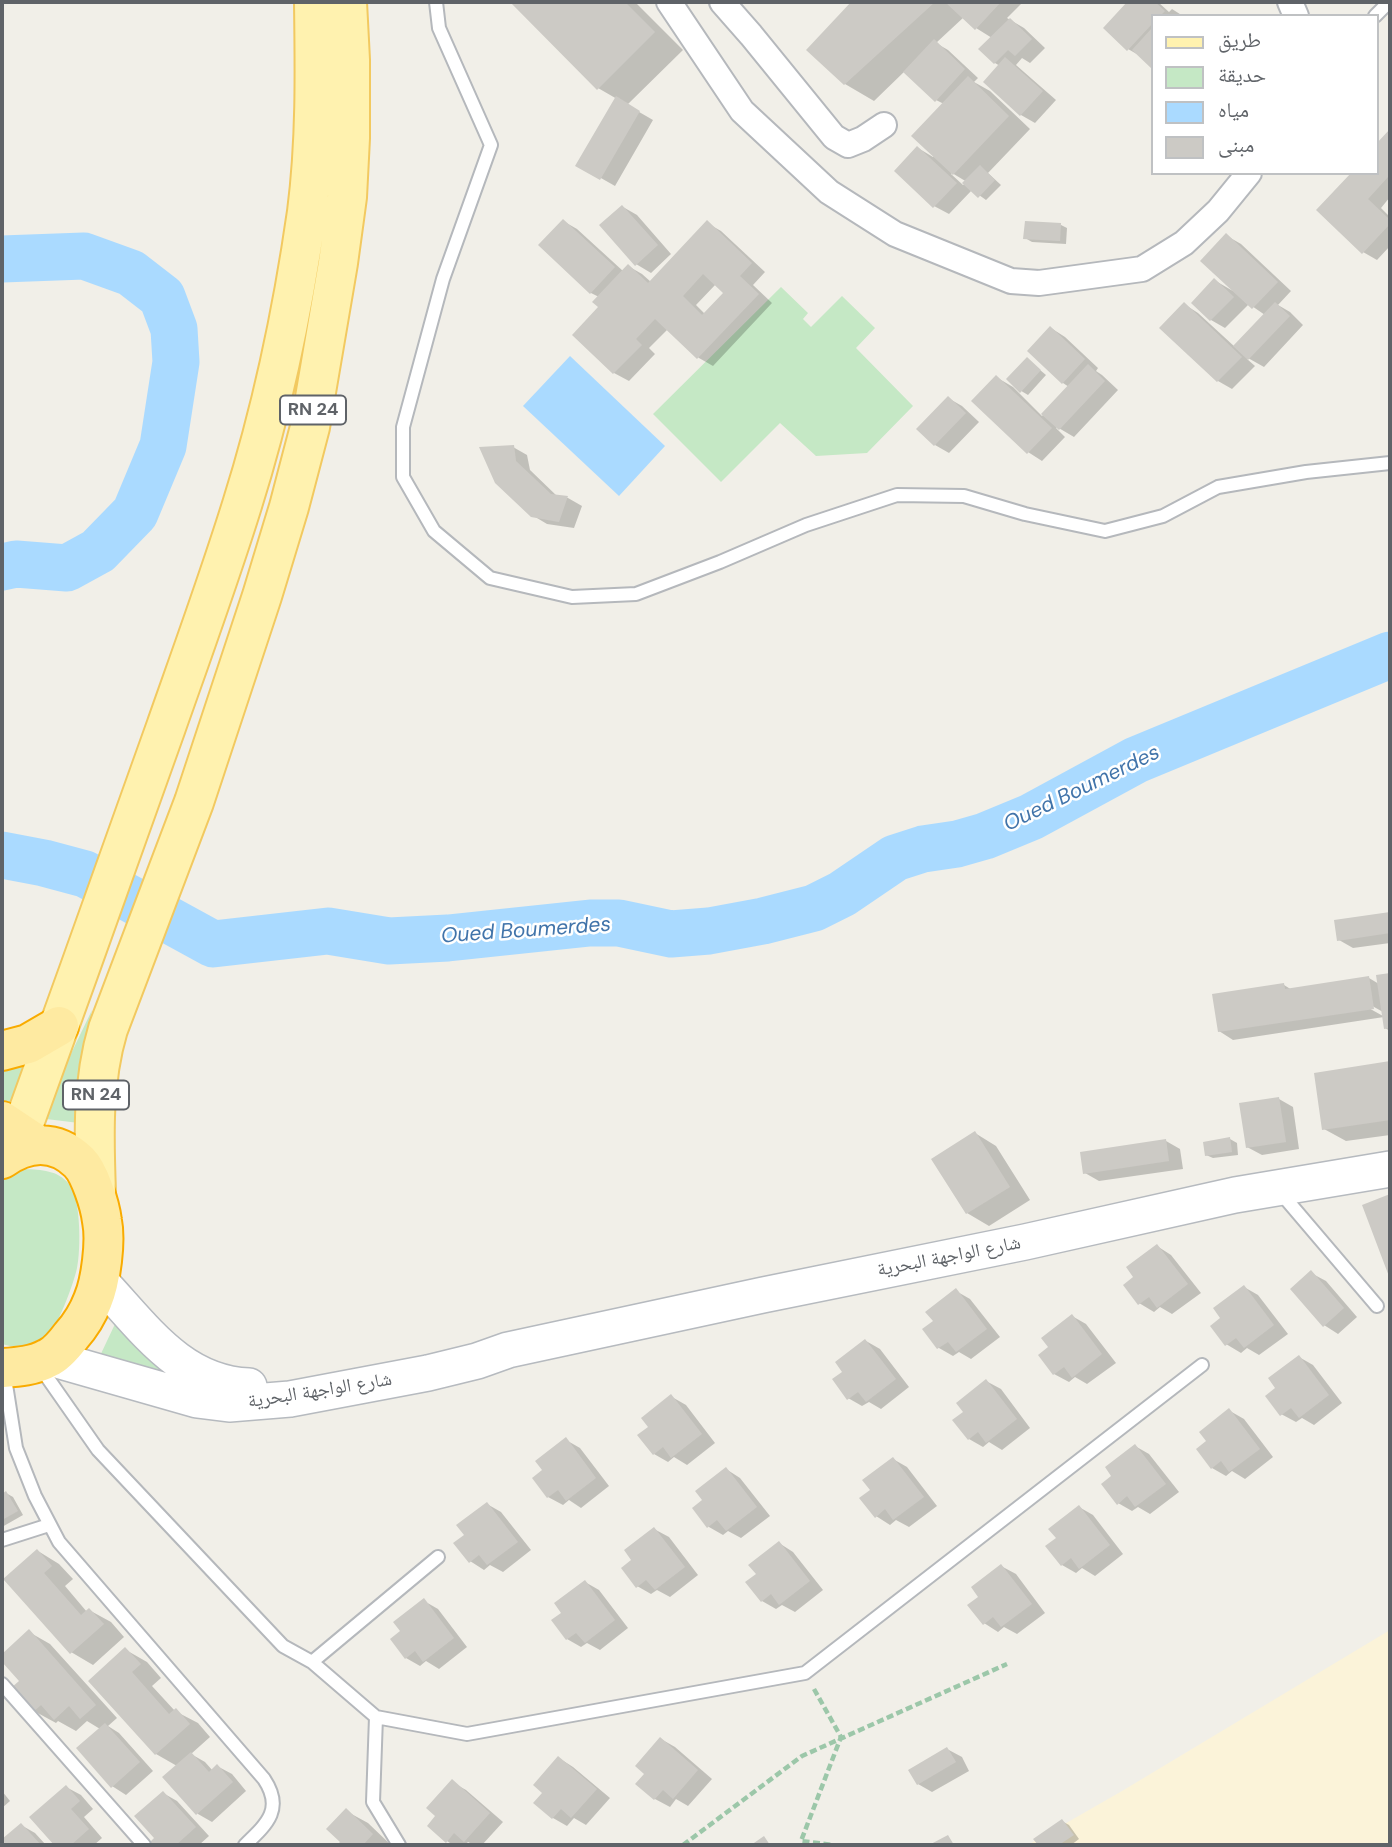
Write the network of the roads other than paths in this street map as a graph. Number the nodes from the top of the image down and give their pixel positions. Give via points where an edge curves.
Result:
1 (314, 2) edge
2 (347, 2) edge
3 (436, 2) edge
4 (669, 2) edge
5 (722, 2) edge
6 (884, 125) dead end
7 (1247, 175) edge
8 (1390, 463) edge
9 (59, 1026) junction
10 (2, 1051) edge
11 (15, 1142) edge
12 (1390, 1168) edge
13 (1277, 1188) junction
14 (96, 1193) junction
15 (98, 1279) junction
16 (1377, 1306) dead end
17 (508, 1350) junction
18 (23, 1364) edge
19 (1202, 1365) dead end
20 (49, 1525) junction
21 (2, 1541) edge
22 (438, 1557) dead end
23 (312, 1662) junction
24 (2, 1684) edge
25 (376, 1717) junction
26 (144, 1845) edge
27 (245, 1845) edge
28 (399, 1845) edge

1 - 9 main road, RN 24 via 313,153 287,332 243,503
2 - 14 main road, RN 24 via 347,197 310,426 262,596 194,802 102,1049
3 - 8 lane via 439,28 491,145 443,279 403,427 403,477 434,531 490,578 572,597 636,594 806,525 897,495 964,496 1105,531 1163,516 1219,487
4 - 7 street via 743,111 829,192 895,234 1011,281 1039,283 1142,269 1184,243
5 - 6 street via 834,137 848,145
9 - 10 highway via 27,1044
9 - 11 main road, RN 24
11 - 14 highway via 58,1146 80,1163
12 - 13 main road, شارع الواجهة البحرية
13 - 16 lane
13 - 17 main road, شارع الواجهة البحرية
14 - 15 highway via 103,1223
15 - 17 main road, شارع الواجهة البحرية via 177,1360 225,1384 282,1385 427,1356 473,1349
15 - 18 highway via 94,1299 79,1327
17 - 18 main road, شارع الواجهة البحرية via 428,1373 290,1399 229,1404
18 - 20 lane via 16,1448
18 - 23 lane via 283,1646
19 - 25 lane via 805,1673 467,1734
20 - 21 lane
20 - 27 lane via 270,1787 270,1818
22 - 23 lane
23 - 25 lane
24 - 26 lane
25 - 28 lane via 373,1802

